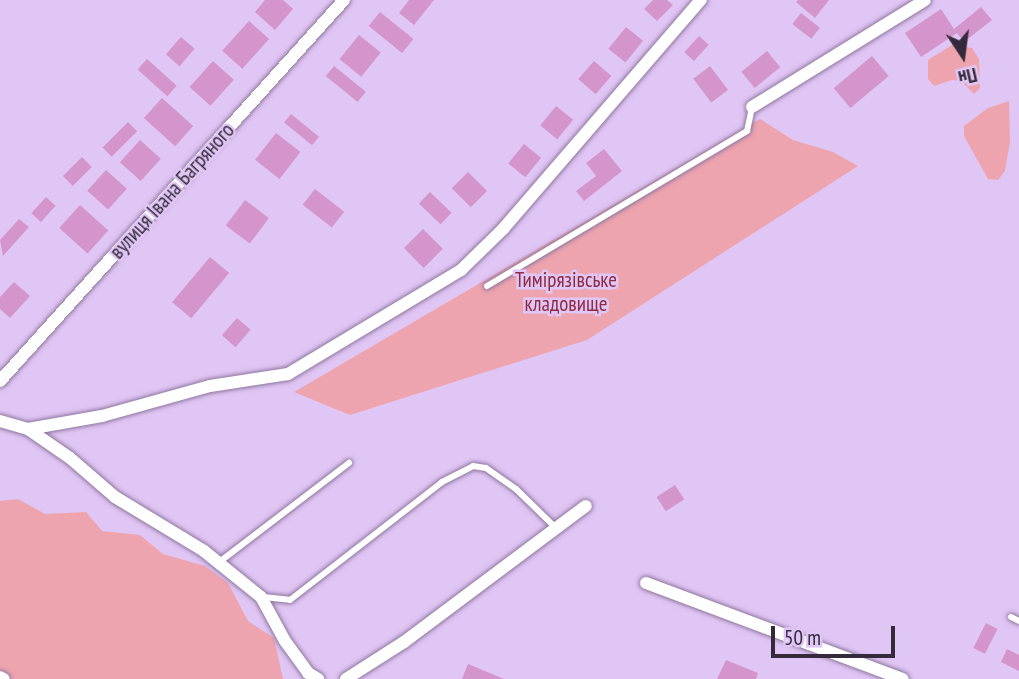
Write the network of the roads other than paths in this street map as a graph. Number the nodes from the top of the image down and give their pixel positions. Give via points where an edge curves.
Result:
1 (344, 0) edge
2 (701, 0) edge
3 (925, 0) edge
4 (752, 107) joint
5 (487, 286) dead end
6 (0, 382) edge
7 (0, 421) edge
8 (28, 429) junction
9 (349, 463) dead end
10 (586, 506) dead end
11 (556, 528) junction
12 (218, 562) junction
13 (646, 583) dead end
14 (261, 597) junction
15 (1011, 617) dead end
16 (1019, 621) edge
17 (318, 679) edge
18 (346, 679) edge
19 (902, 679) edge

1 - 6 street, вулиця Івана Багряного
2 - 8 street via 503,229 461,270 288,374 210,386 102,416
3 - 4 street
4 - 5 lane via 747,131
7 - 8 street
8 - 12 street via 115,497
9 - 12 lane
10 - 11 street
11 - 14 lane via 516,489 486,468 473,466 442,482 290,600
11 - 18 street via 404,642
12 - 14 street
13 - 19 street
14 - 17 street via 285,641 308,673
15 - 16 lane

